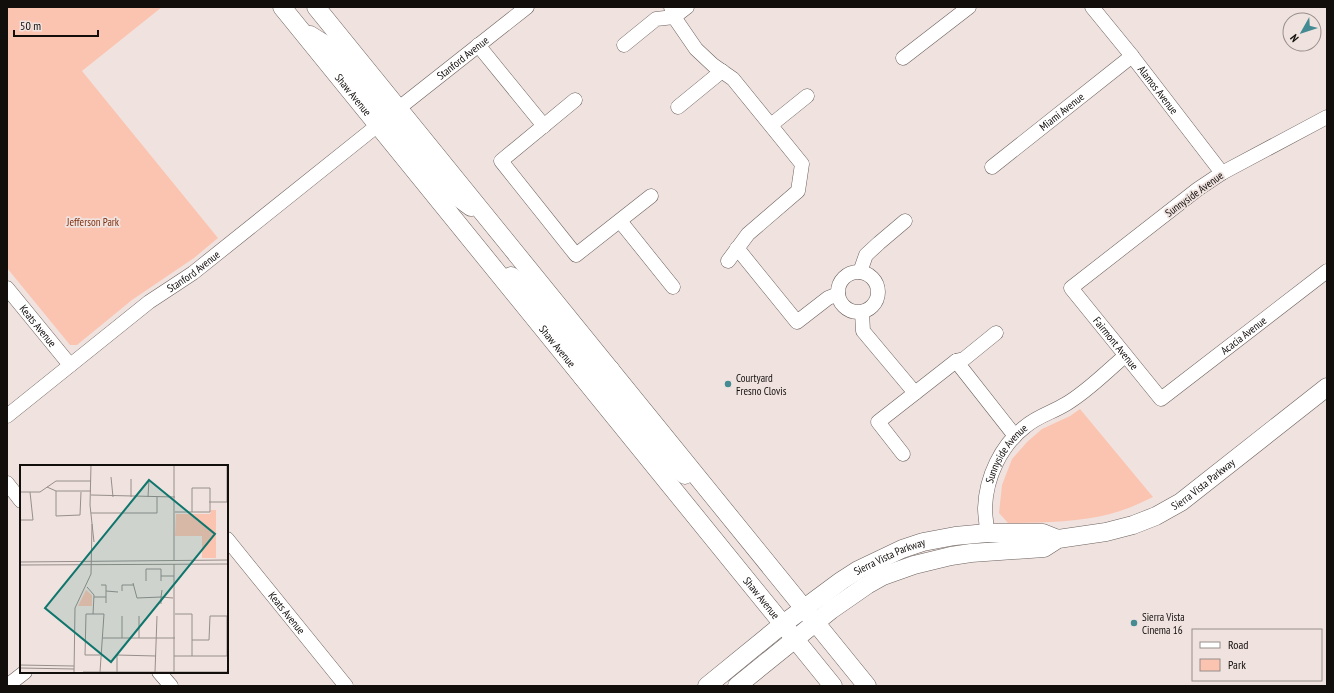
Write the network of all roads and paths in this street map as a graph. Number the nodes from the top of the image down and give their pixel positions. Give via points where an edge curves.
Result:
1 (282, 7) edge
2 (316, 7) edge
3 (527, 7) edge
4 (687, 7) edge
5 (969, 7) edge
6 (1092, 7) edge
7 (673, 12) edge
8 (300, 30) junction
9 (478, 45) junction
10 (624, 45) dead end
11 (1132, 56) junction
12 (903, 58) dead end
13 (722, 72) junction
14 (807, 96) dead end
15 (575, 100) dead end
16 (678, 107) dead end
17 (399, 108) junction
18 (1327, 117) edge
19 (378, 125) junction
20 (771, 125) junction
21 (544, 126) junction
22 (992, 167) dead end
23 (1222, 173) junction
24 (651, 196) dead end
25 (490, 220) junction
26 (620, 221) junction
27 (905, 221) dead end
28 (464, 232) junction
29 (737, 248) junction
30 (728, 261) dead end
31 (1327, 271) edge
32 (860, 272) junction
33 (673, 287) dead end
34 (7, 288) edge
35 (1071, 288) joint
36 (838, 294) junction
37 (862, 312) junction
38 (996, 333) dead end
39 (1125, 356) junction
40 (956, 361) junction
41 (70, 365) junction
42 (610, 369) junction
43 (583, 378) junction
44 (1327, 387) edge
45 (915, 393) junction
46 (1161, 399) joint
47 (7, 416) edge
48 (1015, 436) junction
49 (903, 454) dead end
50 (7, 484) edge
51 (20, 500) edge
52 (724, 510) junction
53 (987, 533) junction
54 (1058, 539) junction
55 (228, 540) edge
56 (883, 576) junction
57 (804, 608) junction
58 (816, 622) junction
59 (783, 624) junction
60 (795, 639) junction
61 (24, 673) edge
62 (160, 673) edge
63 (7, 686) edge
64 (171, 686) edge
65 (346, 686) edge
66 (707, 686) edge
67 (737, 686) edge
68 (833, 686) edge
69 (867, 686) edge

1 - 8 main road, Shaw Avenue
2 - 17 main road
3 - 9 street, Stanford Avenue
4 - 7 street
5 - 12 street
6 - 11 street, Alamos Avenue
7 - 10 street via 656,19
7 - 13 street via 696,49
8 - 17 main road via 334,50 381,108 387,111
8 - 19 main road, Shaw Avenue
9 - 17 street, Stanford Avenue
9 - 21 street
11 - 22 street, Miami Avenue
11 - 23 street, Alamos Avenue
13 - 16 street
13 - 20 street via 733,79
14 - 20 street
15 - 21 street
17 - 25 main road
18 - 23 street, Sunnyside Avenue
19 - 25 main road via 392,123 452,193
19 - 28 main road, Shaw Avenue
19 - 41 street, Stanford Avenue via 193,273 149,302
20 - 29 street via 802,164 798,190 748,234
21 - 26 street via 501,161 576,255
23 - 35 street, Sunnyside Avenue
24 - 26 street
25 - 42 main road
26 - 33 street
27 - 32 street via 866,256
28 - 42 main road via 533,296 589,364 596,368
28 - 43 main road, Shaw Avenue
29 - 30 street
29 - 36 street via 797,322 828,298
31 - 46 street, Acacia Avenue
32 - 36 street via 847,276 842,281
32 - 37 street via 872,278 878,290 876,302
34 - 41 street, Keats Avenue
35 - 39 street, Fairmont Avenue
36 - 37 street via 844,306
37 - 45 street via 864,331
38 - 40 street via 964,360
39 - 46 street, Fairmont Avenue
39 - 48 street, Sunnyside Avenue via 1083,393 1038,418
40 - 45 street
40 - 48 street
41 - 47 street, Stanford Avenue
42 - 52 main road
43 - 52 main road via 595,377 603,380 664,456
43 - 59 main road, Shaw Avenue
44 - 54 main road, Sierra Vista Parkway via 1181,502 1133,525
45 - 49 street via 878,422
48 - 53 street, Sunnyside Avenue via 1002,451 988,486 985,508
50 - 51 street
52 - 57 main road
53 - 54 main road, Sierra Vista Parkway via 1044,532
53 - 56 main road via 978,543 939,548 918,554
53 - 57 main road, Sierra Vista Parkway via 922,542 902,549 841,580
54 - 56 main road, Sierra Vista Parkway via 1044,548 970,553 932,560
55 - 65 street, Keats Avenue
56 - 58 main road, Sierra Vista Parkway
57 - 58 main road
57 - 59 main road
58 - 60 main road
58 - 69 main road
59 - 60 main road, Shaw Avenue
59 - 66 main road
60 - 67 main road
60 - 68 main road, Shaw Avenue
61 - 63 street
62 - 64 street

